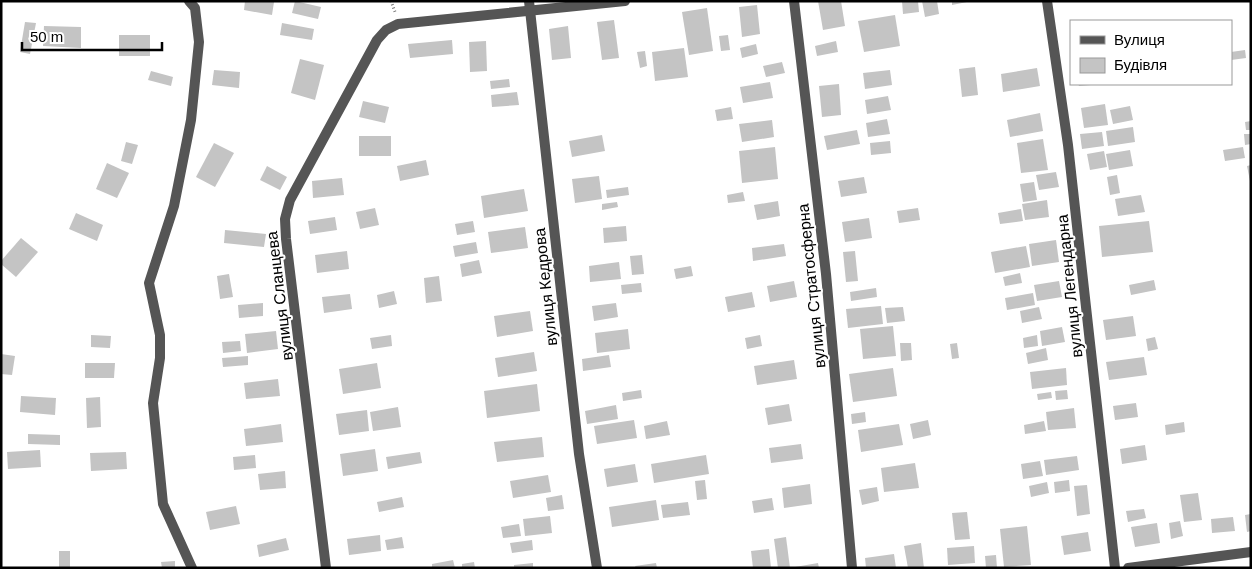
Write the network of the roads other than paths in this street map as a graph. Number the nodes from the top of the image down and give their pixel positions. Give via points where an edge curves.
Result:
1 (625, 1) edge
2 (794, 1) edge
3 (1047, 1) edge
4 (192, 4) edge
5 (529, 6) edge
6 (1251, 552) edge
7 (192, 568) edge
8 (326, 568) edge
9 (597, 568) edge
10 (852, 568) edge
11 (1114, 568) edge
12 (1128, 568) edge

1 - 5 street
2 - 10 street, вулиця Стратосферна via 826,274
3 - 11 street, вулиця Легендарна via 1068,145
4 - 7 street via 199,42 191,120 174,206 150,283 160,335 153,403 163,504
5 - 8 street, вулиця Сланцева via 398,24 386,30 377,40 290,200 285,219
5 - 9 street, вулиця Кедрова via 579,454
6 - 12 street

